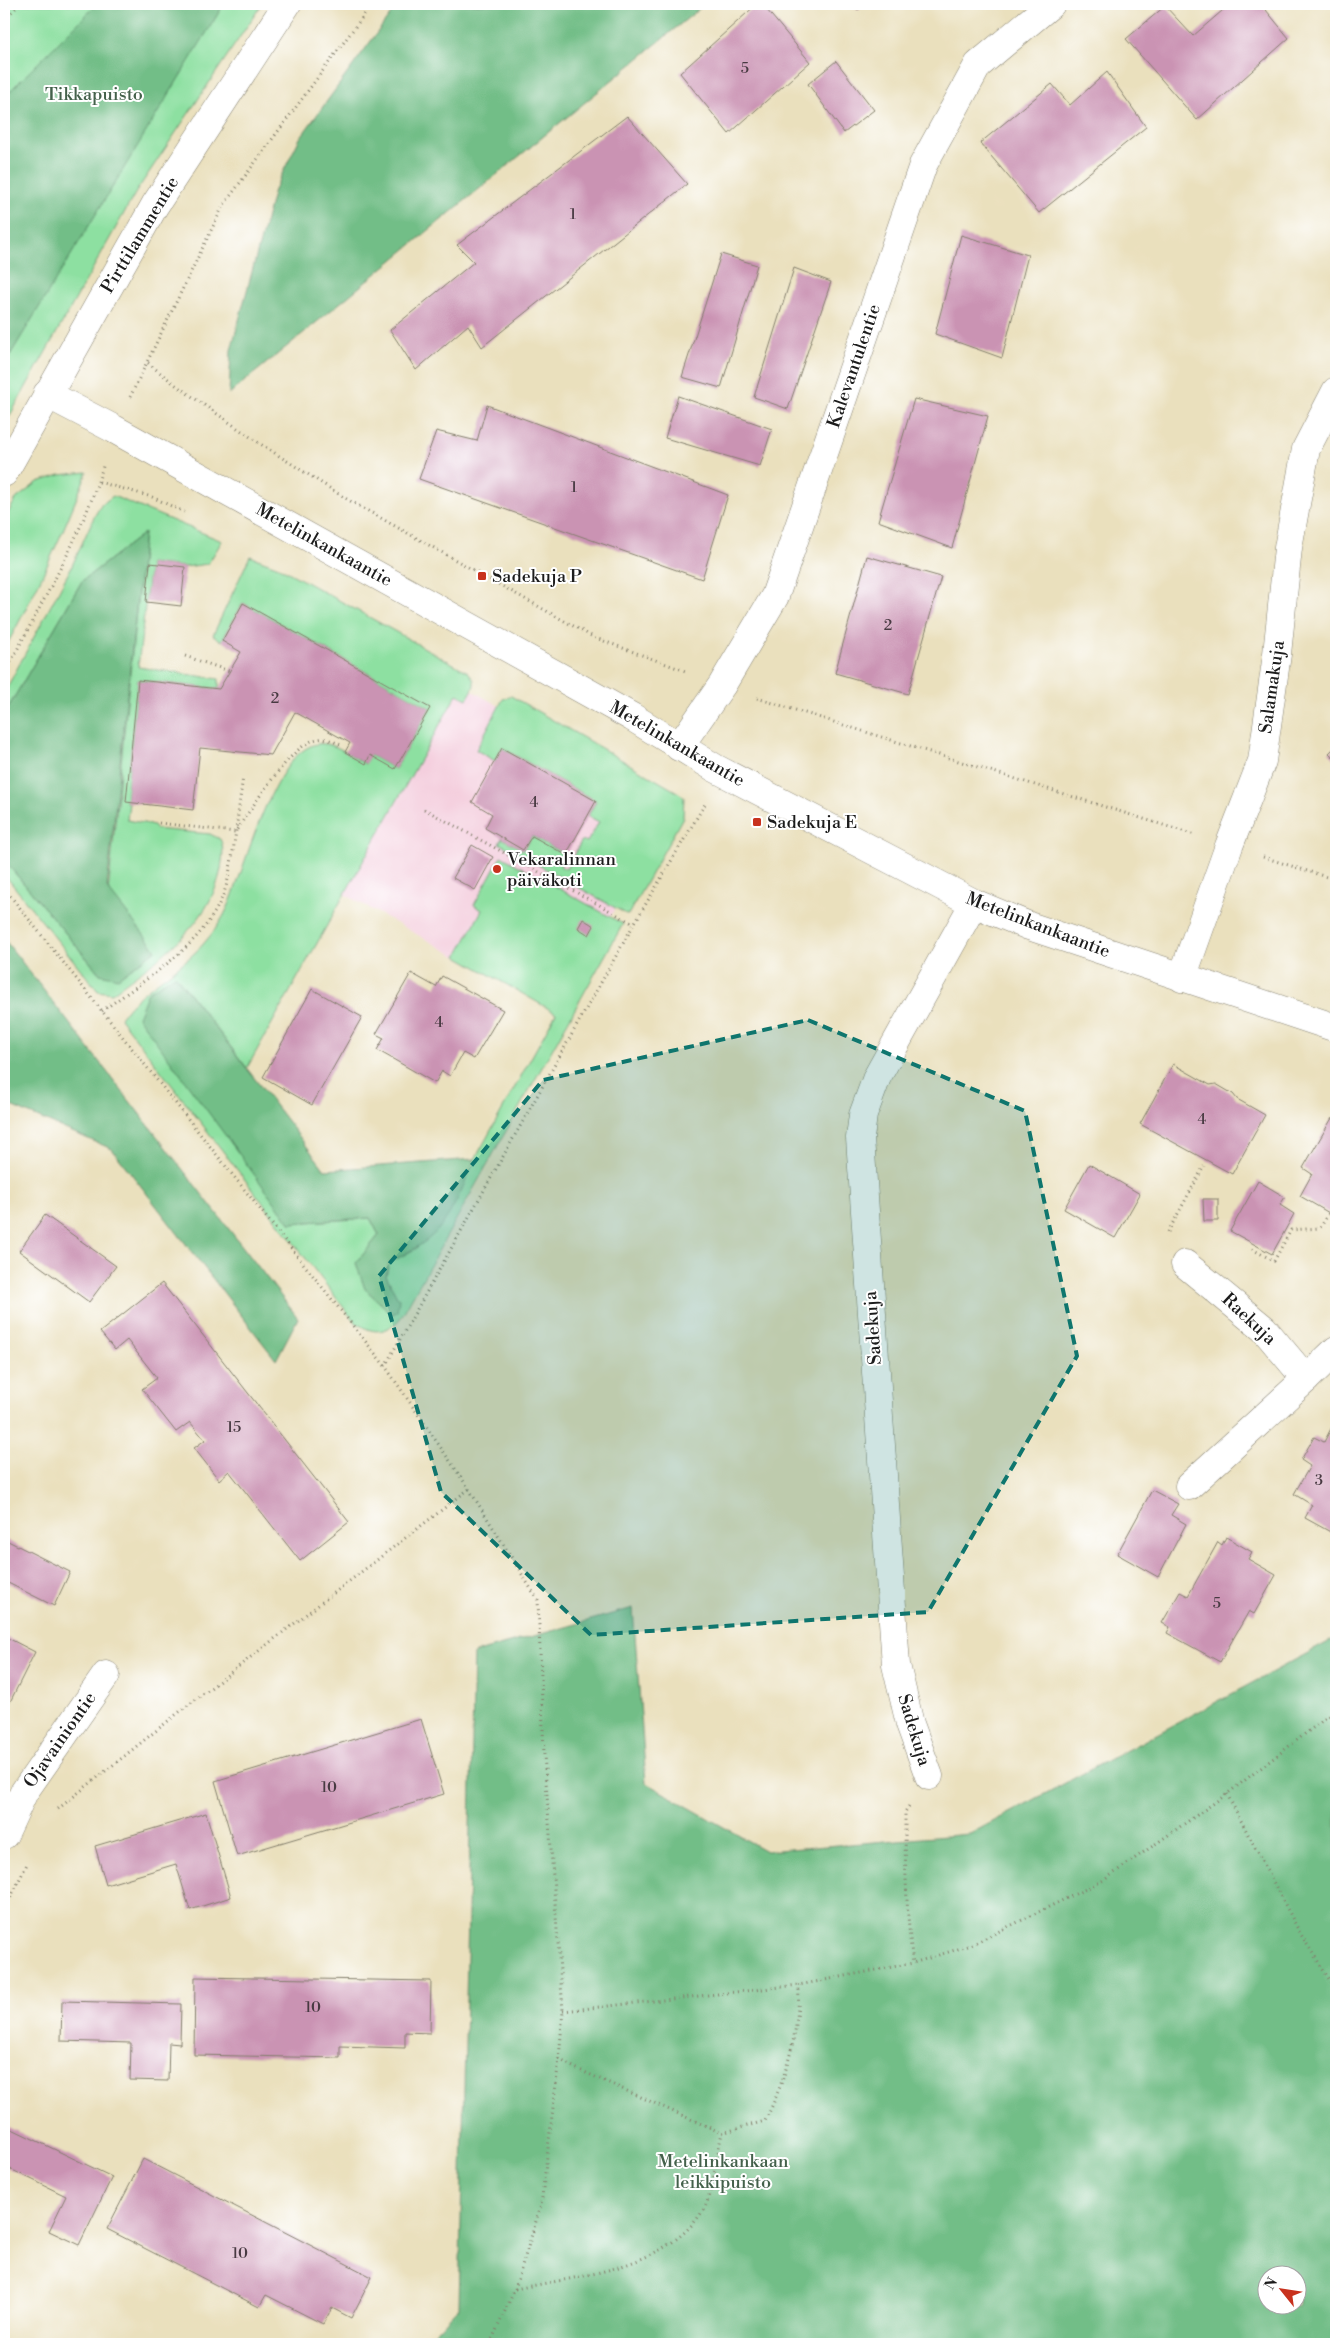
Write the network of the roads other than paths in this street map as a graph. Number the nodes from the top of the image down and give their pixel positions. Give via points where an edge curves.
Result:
1 (287, 4) edge
2 (1051, 4) edge
3 (1336, 391) edge
4 (47, 394) junction
5 (4, 473) edge
6 (679, 747) junction
7 (974, 903) junction
8 (1182, 978) junction
9 (1336, 1028) edge
10 (1185, 1264) dead end
11 (1336, 1350) edge
12 (1306, 1379) junction
13 (1189, 1486) dead end
14 (106, 1675) dead end
15 (929, 1776) road end
16 (4, 1835) edge

1 - 4 street, Pirttilammentie via 155,205
2 - 6 street, Kalevantulentie via 978,65 923,166 775,596 722,685
3 - 8 street, Salamakuja via 1306,449 1288,548 1262,761
4 - 5 street, Pirttilammentie
4 - 6 street, Metelinkankaantie via 632,717
6 - 7 street, Metelinkankaantie
7 - 8 street, Metelinkankaantie via 1029,926
7 - 15 street, Sadekuja via 877,1077 862,1115 860,1138 896,1665 910,1724
8 - 9 street, Metelinkankaantie
10 - 12 street, Raekuja via 1264,1329
11 - 12 street
12 - 13 street
14 - 16 street, Ojavainiontie via 24,1792

